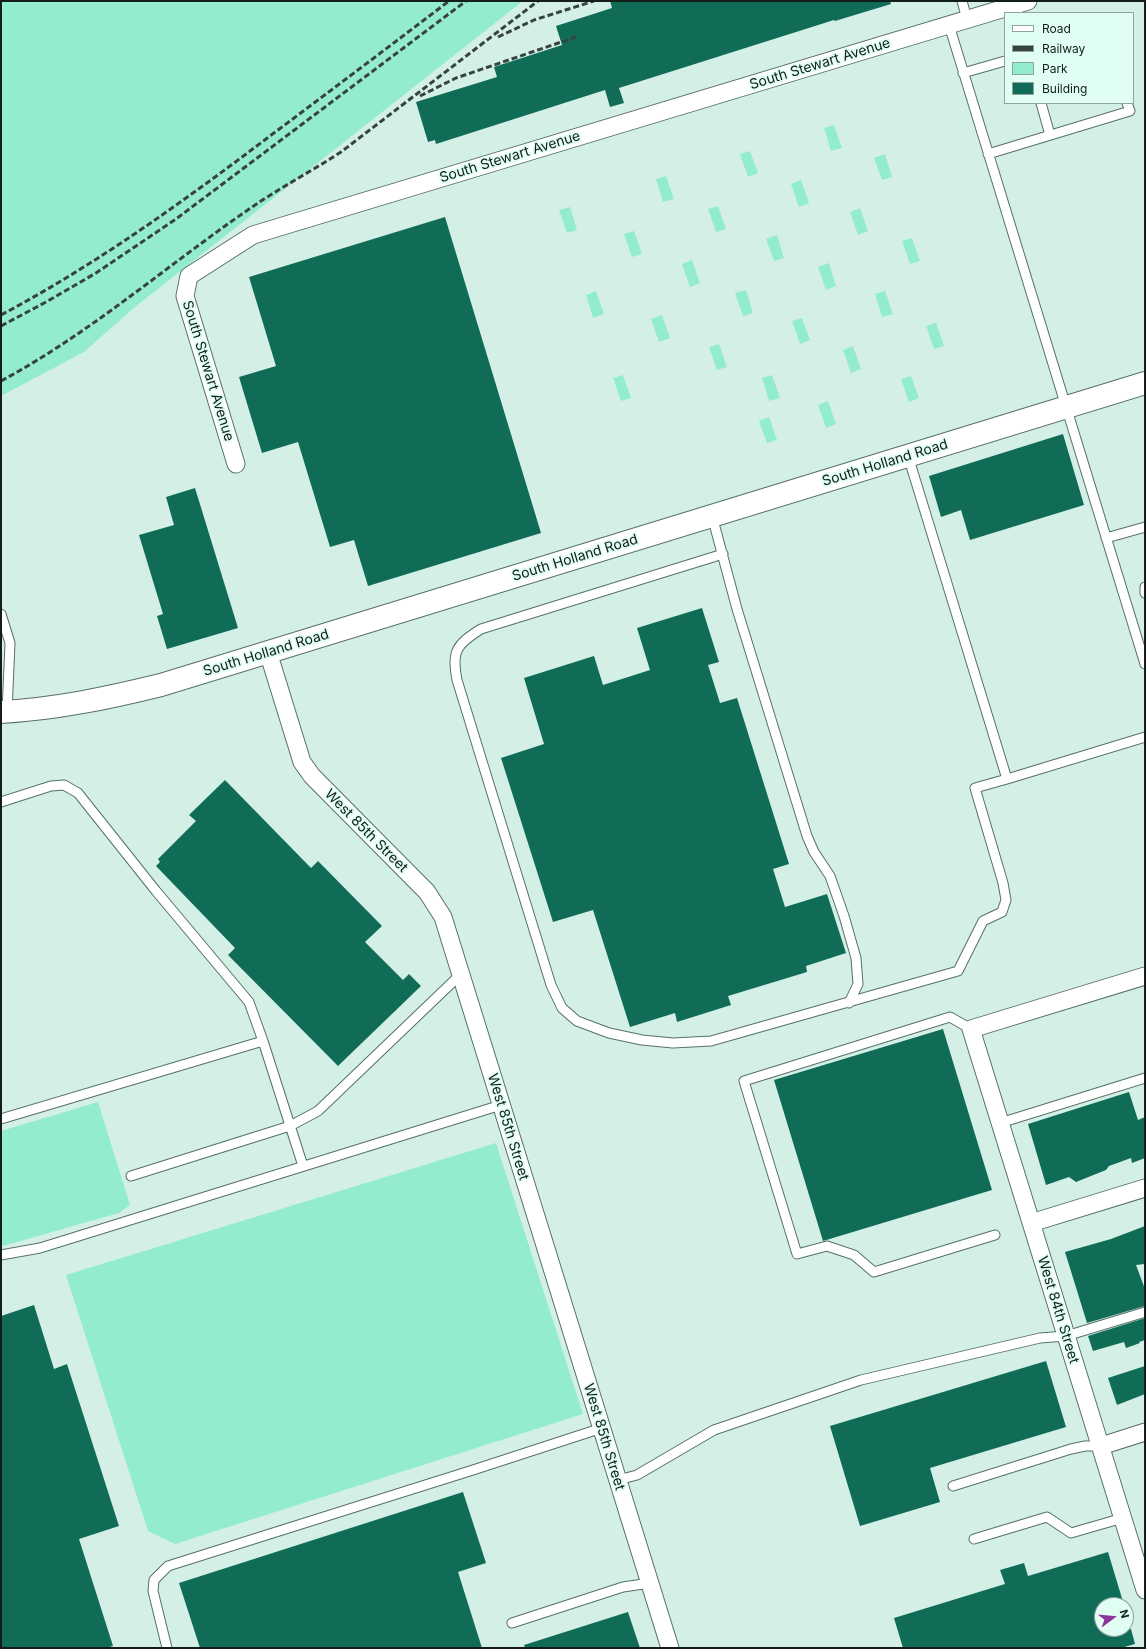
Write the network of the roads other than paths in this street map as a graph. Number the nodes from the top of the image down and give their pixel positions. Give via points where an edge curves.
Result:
1 (962, 1) edge
2 (1028, 1) edge
3 (967, 19) junction
4 (949, 25) junction
5 (1004, 61) edge
6 (964, 73) junction
7 (1040, 104) edge
8 (1127, 104) edge
9 (1050, 135) junction
10 (988, 154) junction
11 (1145, 383) edge
12 (1066, 407) junction
13 (908, 456) junction
14 (236, 464) dead end
15 (712, 516) junction
16 (1145, 527) edge
17 (1106, 538) junction
18 (723, 554) junction
19 (1145, 587) edge
20 (1145, 593) edge
21 (1, 614) edge
22 (268, 652) junction
23 (1145, 664) edge
24 (4, 712) edge
25 (1145, 737) edge
26 (1007, 779) junction
27 (1, 802) edge
28 (461, 974) junction
29 (1145, 976) edge
30 (849, 1003) junction
31 (971, 1029) junction
32 (263, 1041) junction
33 (1145, 1078) edge
34 (502, 1105) junction
35 (1, 1119) edge
36 (1000, 1123) junction
37 (290, 1126) junction
38 (303, 1166) junction
39 (131, 1176) dead end
40 (1145, 1188) edge
41 (1031, 1223) junction
42 (995, 1235) dead end
43 (1, 1255) edge
44 (1145, 1312) edge
45 (1066, 1336) junction
46 (602, 1428) junction
47 (1145, 1432) edge
48 (1101, 1446) junction
49 (618, 1480) junction
50 (954, 1486) dead end
51 (1123, 1518) junction
52 (974, 1539) dead end
53 (1140, 1557) edge
54 (650, 1583) junction
55 (1145, 1590) edge
56 (512, 1623) dead end
57 (167, 1648) edge
58 (670, 1648) edge

1 - 3 lane
2 - 3 street, South Stewart Avenue
3 - 4 street, South Stewart Avenue
4 - 6 lane
4 - 14 street, South Stewart Avenue via 253,235 189,276 184,296
5 - 6 lane
6 - 10 lane
7 - 9 lane
8 - 9 lane via 1130,111
9 - 10 lane
10 - 12 lane
11 - 12 main road, South Holland Road
12 - 13 main road, South Holland Road
12 - 17 lane
13 - 15 main road, South Holland Road
13 - 26 lane
15 - 18 lane
15 - 22 main road, South Holland Road
16 - 17 lane
17 - 23 lane
18 - 30 lane via 737,609 807,836 830,876 856,958 858,984
18 - 30 lane via 482,629 469,636 454,654 457,680 551,985 562,1008 577,1021 609,1033 642,1040 673,1043 711,1041
19 - 20 lane
21 - 24 lane via 10,643
22 - 24 main road, South Holland Road via 161,685 111,697 26,711
22 - 28 street, West 85th Street via 302,762 312,776 437,905
25 - 26 lane
26 - 30 lane via 976,788 1003,883 1006,900 1002,912 984,921 958,971
27 - 32 lane via 51,786 64,785 78,793 249,1002
28 - 34 street, West 85th Street
28 - 37 lane via 318,1111
29 - 31 street
31 - 36 street, West 84th Street
31 - 42 lane via 950,1017 744,1081 797,1254 827,1246 854,1255 874,1272
32 - 35 lane
32 - 37 lane
33 - 36 lane
34 - 38 lane
34 - 46 street, West 85th Street
36 - 41 street, West 84th Street
37 - 38 lane
37 - 39 lane
38 - 43 lane via 40,1248
40 - 41 street
41 - 45 street, West 84th Street
44 - 45 lane
45 - 48 street, West 84th Street
45 - 49 lane via 1040,1338 861,1380 714,1430 638,1475
46 - 49 street, West 85th Street
46 - 57 lane via 168,1566 154,1580 153,1591
47 - 48 street
48 - 50 lane via 1071,1449
48 - 51 street, West 84th Street
49 - 54 street, West 85th Street
51 - 52 lane via 1071,1533 1047,1517
51 - 53 street, West 84th Street
53 - 55 street, West 84th Street
54 - 56 lane via 623,1587
54 - 58 street, West 85th Street

